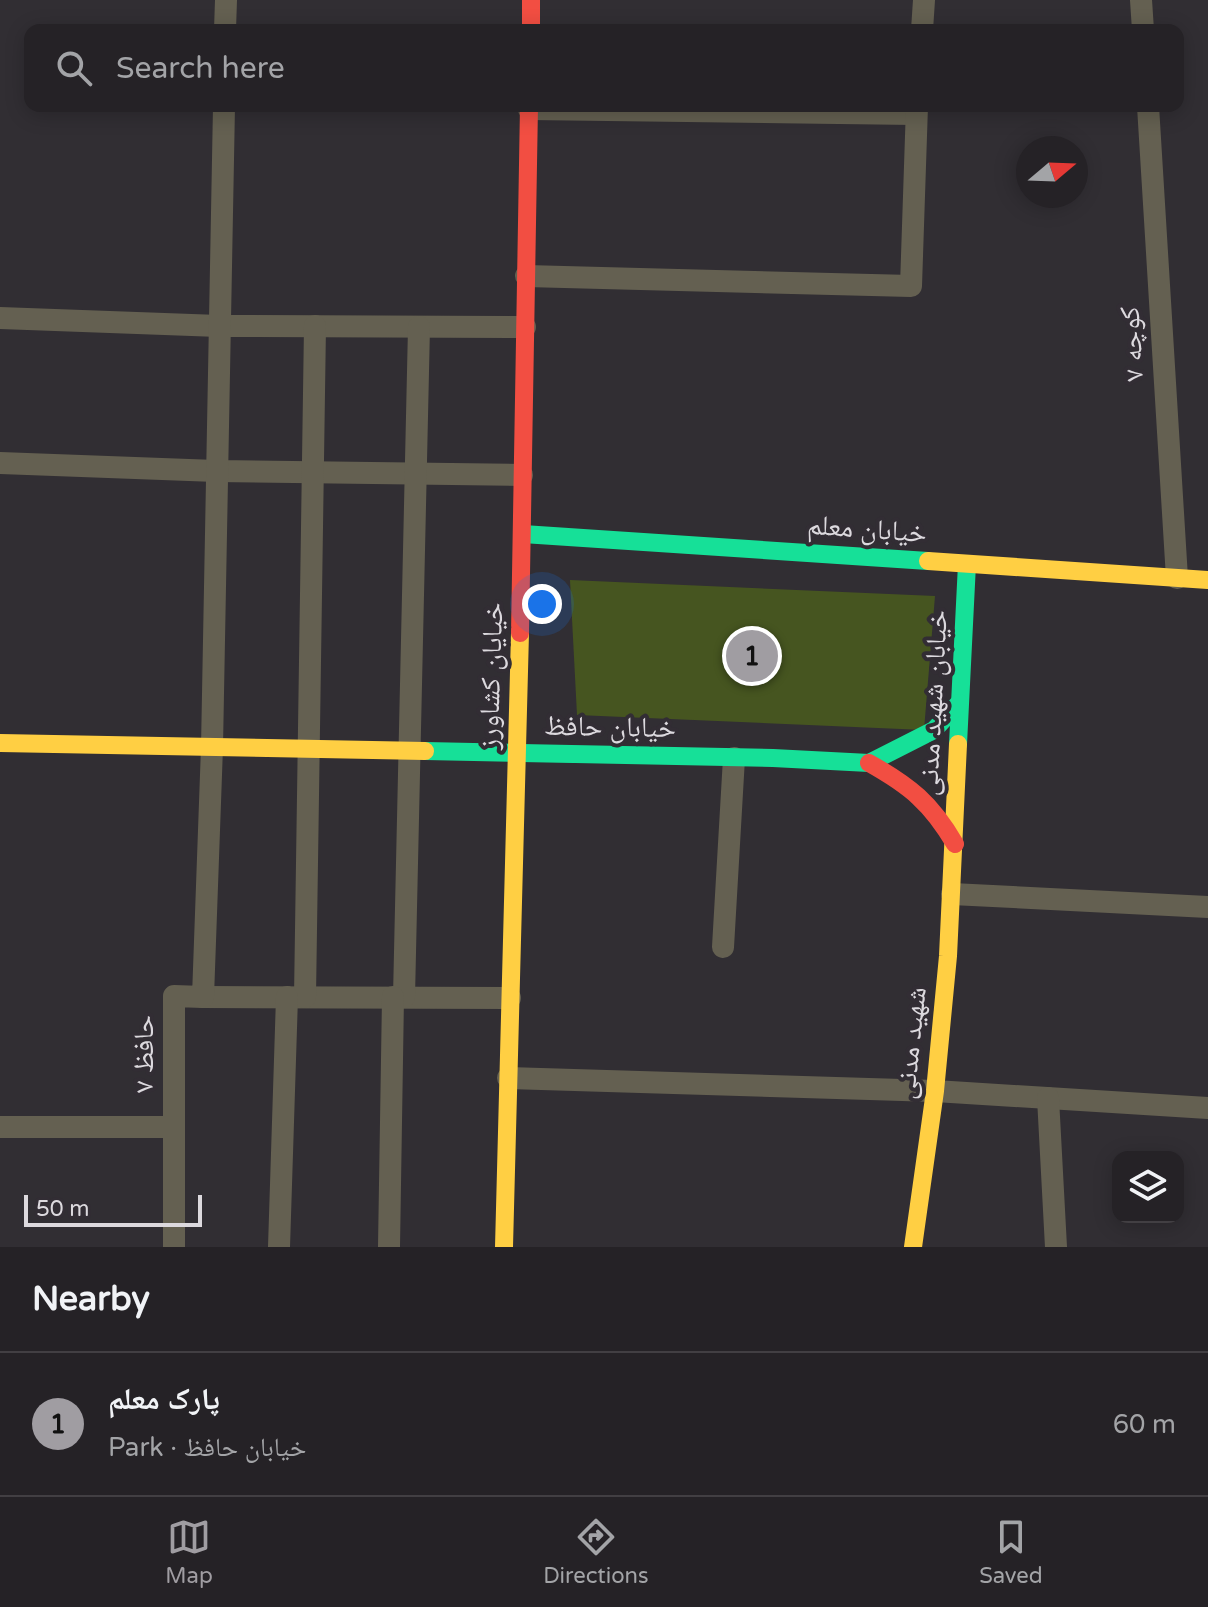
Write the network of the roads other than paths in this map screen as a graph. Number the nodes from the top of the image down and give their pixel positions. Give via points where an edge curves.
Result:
1 (226, 0) edge
2 (531, 0) edge
3 (924, 0) edge
4 (1141, 0) edge
5 (225, 24) edge
6 (531, 24) edge
7 (922, 24) edge
8 (1143, 24) edge
9 (224, 112) edge
10 (529, 112) edge
11 (916, 112) edge
12 (1148, 112) edge
13 (526, 276) junction
14 (0, 318) edge
15 (219, 326) junction
16 (315, 326) junction
17 (419, 327) junction
18 (525, 327) junction
19 (0, 463) edge
20 (216, 471) junction
21 (312, 472) junction
22 (415, 473) junction
23 (522, 475) junction
24 (523, 534) junction
25 (967, 564) junction
26 (1177, 578) junction
27 (1208, 580) edge
28 (959, 703) junction
29 (0, 743) edge
30 (212, 747) junction
31 (307, 749) junction
32 (408, 751) junction
33 (516, 753) junction
34 (734, 758) junction
35 (869, 763) junction
36 (955, 844) junction
37 (952, 894) junction
38 (1208, 907) edge
39 (723, 947) dead end
40 (203, 997) junction
41 (296, 997) junction
42 (398, 997) junction
43 (510, 998) junction
44 (508, 1078) junction
45 (935, 1091) junction
46 (1048, 1098) junction
47 (1208, 1108) edge
48 (0, 1127) edge
49 (174, 1127) junction
50 (174, 1247) edge
51 (279, 1247) edge
52 (389, 1247) edge
53 (504, 1247) edge
54 (913, 1247) edge
55 (1056, 1247) edge

1 - 5 street
2 - 6 street
3 - 7 street
4 - 8 street
9 - 15 street
10 - 13 street, خیایان کشاورز
11 - 13 street via 911,286
12 - 26 street, کوچه ۷
13 - 18 street, خیایان کشاورز
14 - 15 street
15 - 16 street
15 - 20 street
16 - 17 street
16 - 21 street
17 - 18 street
17 - 22 street
18 - 23 street, خیایان کشاورز
19 - 20 street
20 - 21 street
20 - 30 street
21 - 22 street
21 - 31 street
22 - 23 street
22 - 32 street
23 - 24 street, خیایان کشاورز
24 - 25 street, خیابان معلم
24 - 33 street, خیایان کشاورز
25 - 26 street, خیابان معلم
25 - 28 street, خیابان شهید مدنی
26 - 27 street, خیابان معلم
28 - 35 street, خیابان حافظ via 934,730
28 - 36 street, خیابان شهید مدنی
29 - 30 street, خیابان حافظ
30 - 31 street, خیابان حافظ
30 - 40 street
31 - 32 street, خیابان حافظ
31 - 41 street
32 - 33 street, خیابان حافظ
32 - 42 street
33 - 34 street, خیابان حافظ
33 - 43 street, خیایان کشاورز
34 - 35 street, خیابان حافظ
34 - 39 street
35 - 36 street via 912,786 937,811
36 - 37 street, شهید مدنی
37 - 38 street
37 - 45 street, شهید مدنی
40 - 41 street
40 - 49 street, حافظ ۷ via 174,996
41 - 42 street
41 - 51 street
42 - 43 street
42 - 52 street
43 - 44 street, خیایان کشاورز
44 - 45 street
44 - 53 street, خیایان کشاورز
45 - 46 street
45 - 54 street, شهید مدنی
46 - 47 street
46 - 55 street
48 - 49 street
49 - 50 street, حافظ ۷

